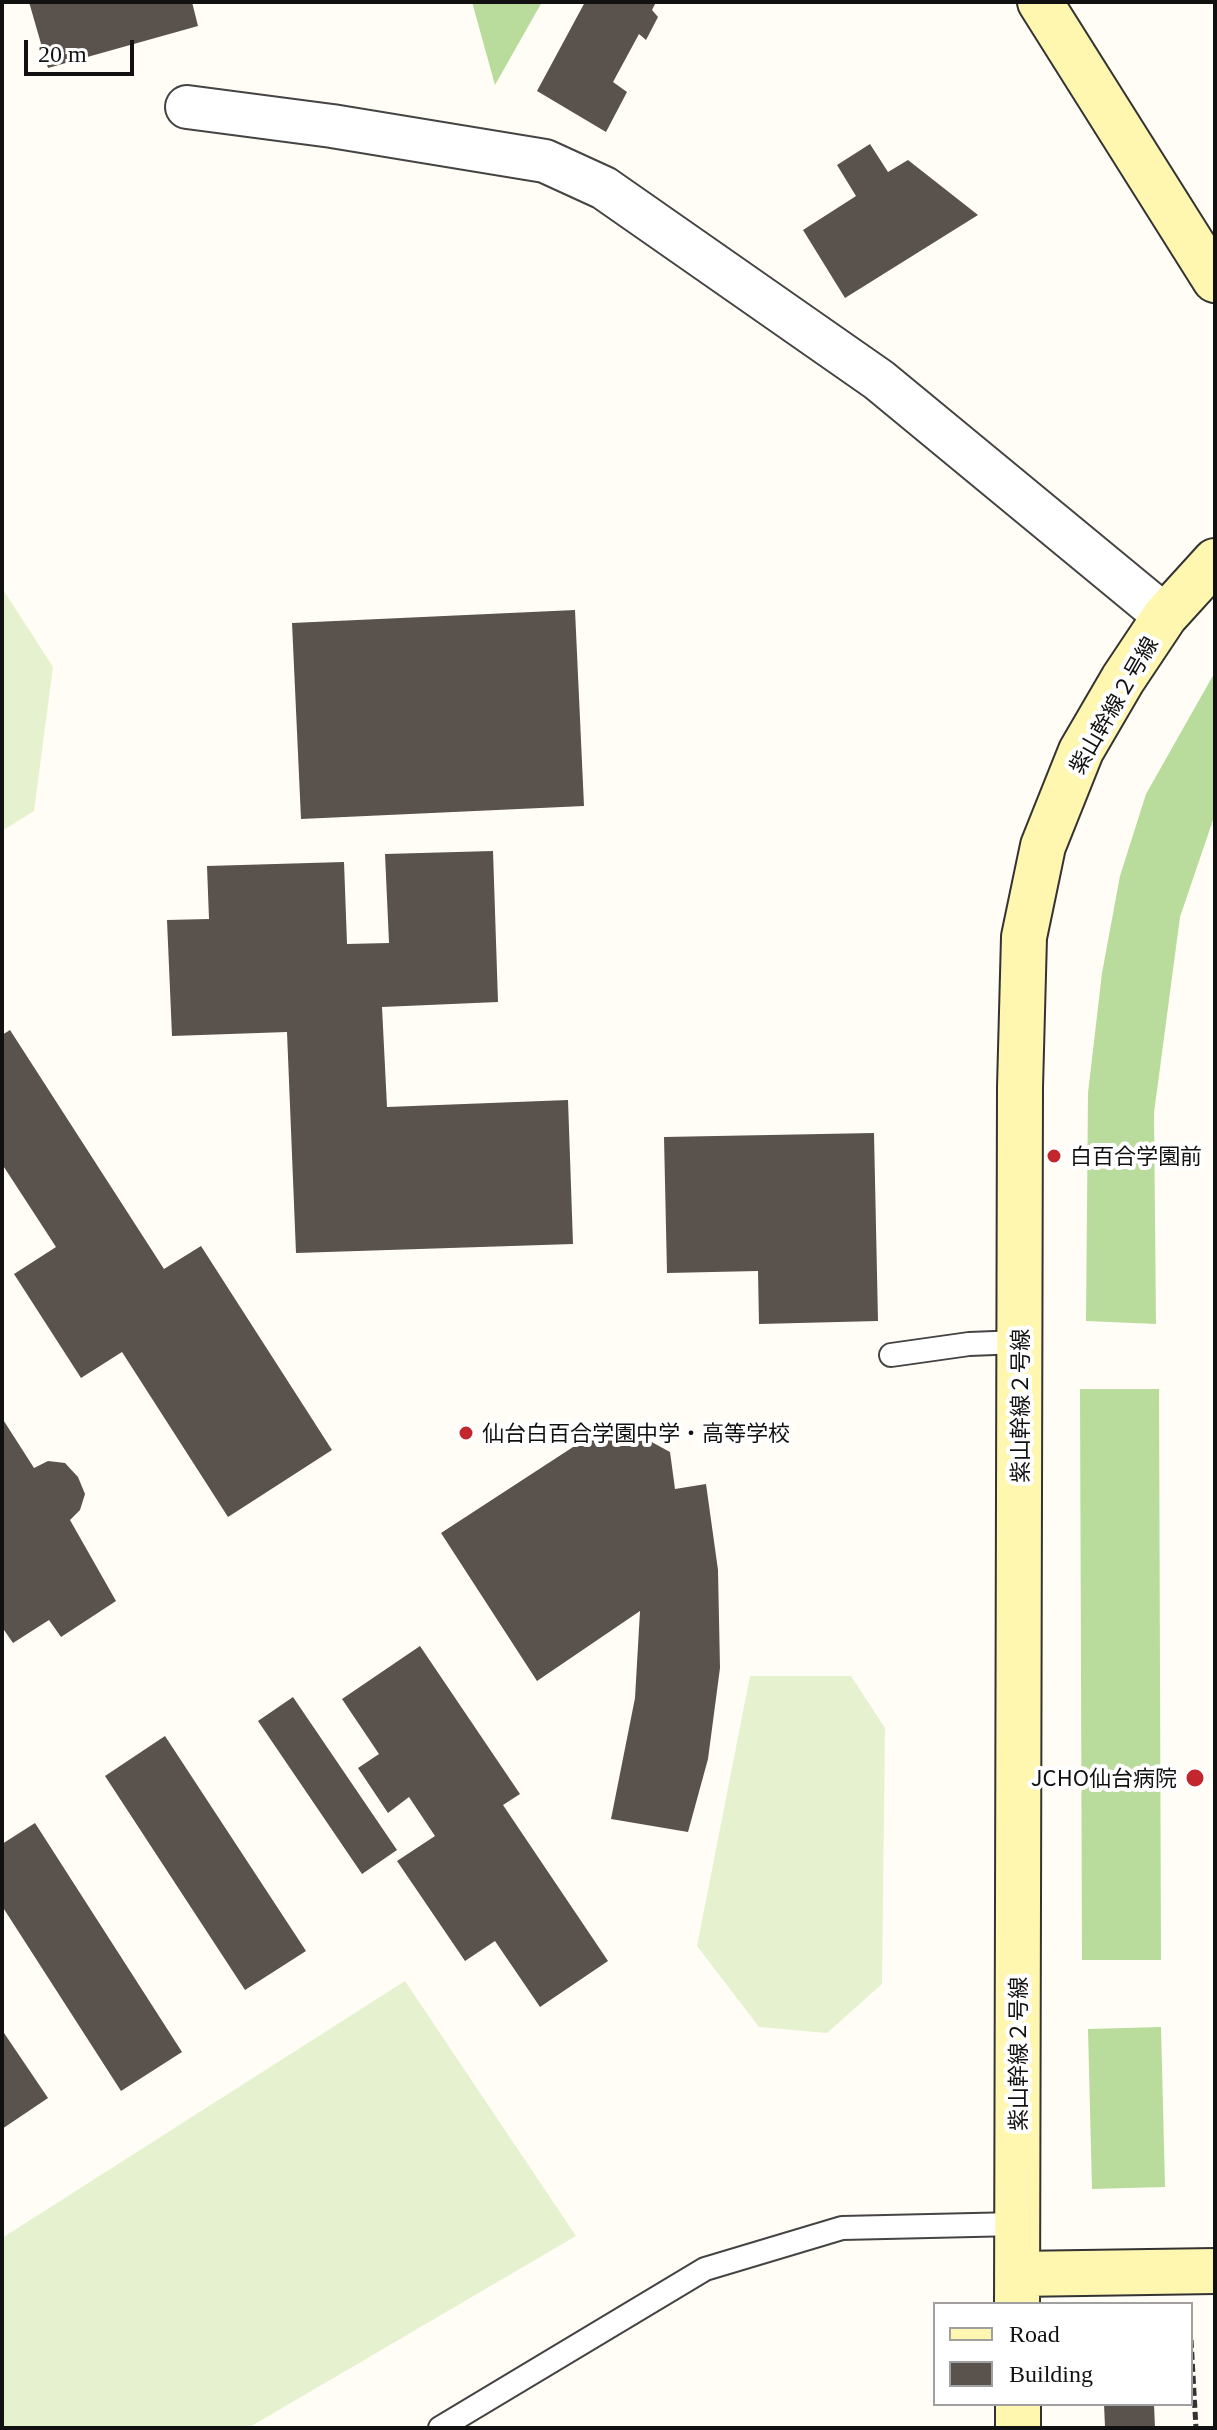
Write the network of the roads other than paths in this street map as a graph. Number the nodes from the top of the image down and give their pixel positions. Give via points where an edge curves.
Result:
1 (1040, 2) edge
2 (187, 107) dead end
3 (1215, 280) edge
4 (1215, 561) edge
5 (1165, 616) junction
6 (1020, 1342) junction
7 (891, 1355) dead end
8 (1017, 2224) junction
9 (1215, 2271) edge
10 (1017, 2289) edge
11 (1018, 2406) edge
12 (440, 2428) edge
13 (1018, 2428) edge

1 - 3 street
2 - 5 street via 545,161 604,188 879,380
4 - 5 street, 紫山幹線２号線
5 - 6 street, 紫山幹線２号線 via 1081,751 1043,846 1027,922 1022,965
6 - 7 lane
6 - 8 street, 紫山幹線２号線
8 - 10 street, 紫山幹線２号線
8 - 12 lane via 842,2228 705,2269
9 - 10 street
11 - 13 street

